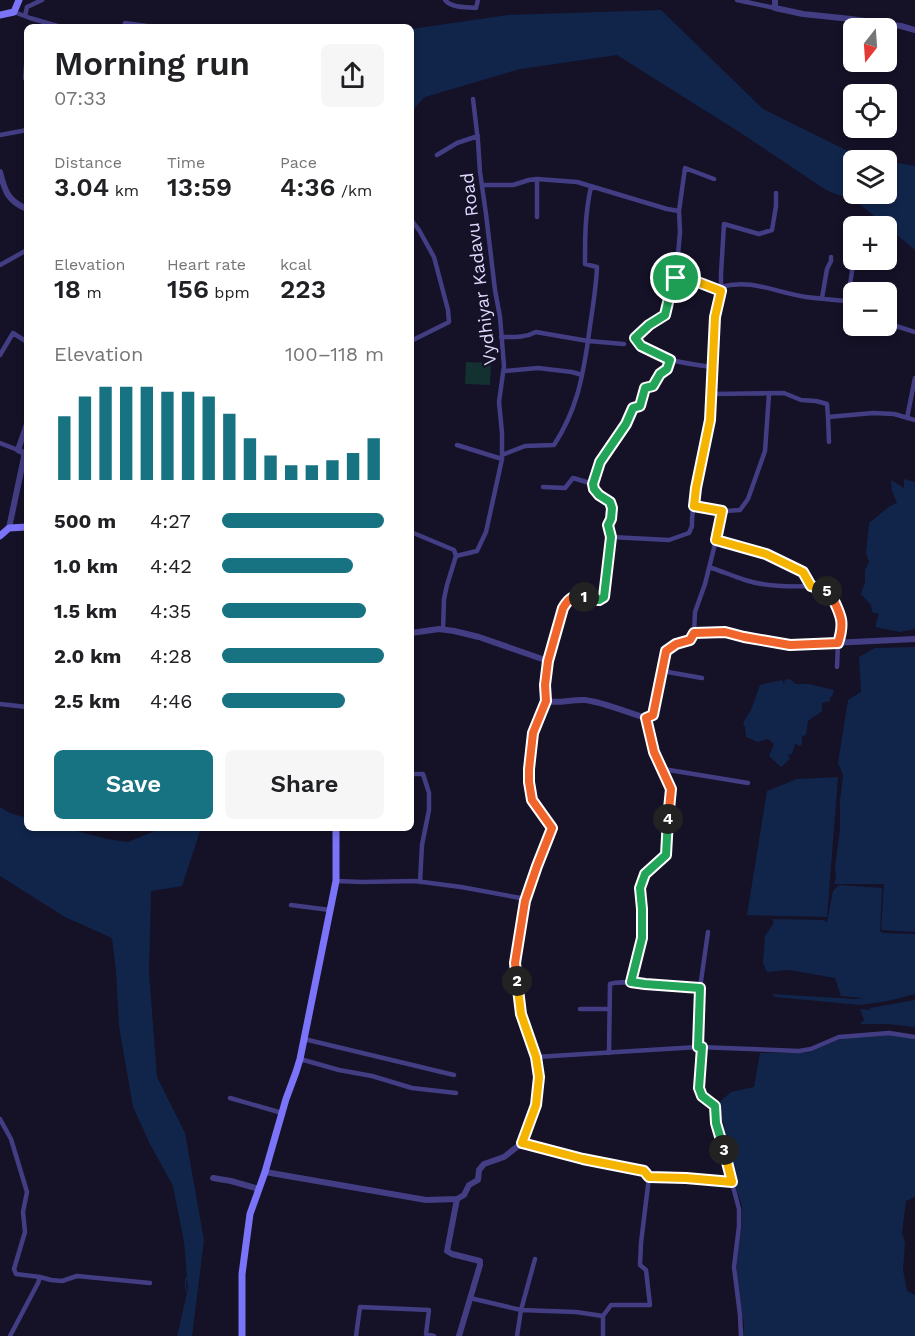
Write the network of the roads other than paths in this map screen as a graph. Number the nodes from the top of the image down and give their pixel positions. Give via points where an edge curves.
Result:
1 (19, 0) edge
2 (42, 0) edge
3 (445, 0) edge
4 (478, 0) edge
5 (737, 0) edge
6 (775, 0) edge
7 (775, 8) junction
8 (14, 12) junction
9 (0, 15) edge
10 (28, 17) junction
11 (29, 24) edge
12 (51, 24) edge
13 (915, 30) edge
14 (473, 99) dead end
15 (24, 131) edge
16 (0, 135) edge
17 (478, 136) junction
18 (437, 155) dead end
19 (0, 172) edge
20 (714, 178) dead end
21 (537, 179) junction
22 (482, 185) junction
23 (591, 187) junction
24 (776, 193) dead end
25 (24, 208) edge
26 (679, 212) junction
27 (537, 217) dead end
28 (414, 224) edge
29 (24, 252) edge
30 (831, 257) dead end
31 (0, 265) edge
32 (676, 278) junction
33 (721, 289) junction
34 (822, 298) junction
35 (843, 301) edge
36 (897, 326) edge
37 (915, 332) edge
38 (501, 337) junction
39 (24, 340) edge
40 (414, 340) edge
41 (588, 341) junction
42 (624, 344) dead end
43 (0, 355) edge
44 (670, 360) junction
45 (713, 367) junction
46 (504, 371) junction
47 (582, 375) junction
48 (915, 378) edge
49 (712, 394) junction
50 (769, 394) junction
51 (828, 417) junction
52 (907, 418) junction
53 (915, 420) edge
54 (24, 433) edge
55 (829, 442) dead end
56 (0, 443) edge
57 (457, 445) dead end
58 (18, 450) junction
59 (502, 457) junction
60 (593, 484) junction
61 (543, 487) dead end
62 (694, 506) junction
63 (722, 511) junction
64 (24, 527) edge
65 (9, 528) junction
66 (414, 533) edge
67 (0, 536) edge
68 (611, 537) junction
69 (716, 540) junction
70 (456, 556) junction
71 (709, 567) junction
72 (811, 586) junction
73 (443, 630) junction
74 (414, 633) edge
75 (694, 633) junction
76 (915, 639) edge
77 (838, 643) junction
78 (548, 661) junction
79 (837, 667) dead end
80 (662, 671) junction
81 (702, 678) dead end
82 (546, 701) junction
83 (0, 704) edge
84 (24, 707) edge
85 (646, 718) junction
86 (663, 769) junction
87 (414, 774) edge
88 (748, 783) dead end
89 (336, 831) edge
90 (336, 881) junction
91 (420, 882) junction
92 (527, 899) junction
93 (291, 905) dead end
94 (330, 910) junction
95 (708, 932) dead end
96 (631, 982) junction
97 (700, 988) junction
98 (580, 1009) dead end
99 (609, 1009) junction
100 (915, 1037) edge
101 (304, 1039) junction
102 (700, 1047) junction
103 (609, 1053) junction
104 (536, 1057) junction
105 (300, 1059) junction
106 (454, 1075) dead end
107 (456, 1093) dead end
108 (230, 1098) dead end
109 (282, 1113) junction
110 (0, 1119) edge
111 (522, 1143) junction
112 (265, 1172) junction
113 (649, 1177) junction
114 (213, 1178) dead end
115 (732, 1182) junction
116 (259, 1189) junction
117 (457, 1199) junction
118 (535, 1259) dead end
119 (40, 1277) junction
120 (150, 1283) dead end
121 (470, 1298) junction
122 (521, 1310) junction
123 (603, 1316) junction
124 (10, 1336) edge
125 (242, 1336) edge
126 (356, 1336) edge
127 (434, 1336) edge
128 (459, 1336) edge
129 (517, 1336) edge
130 (603, 1336) edge
131 (741, 1336) edge

1 - 8 main road
2 - 10 street via 27,7
3 - 4 street via 448,4 476,8
5 - 7 street
6 - 7 street
7 - 13 street
8 - 9 main road
8 - 10 street
10 - 11 street
10 - 12 street
14 - 17 street, Vydhiyar Kadavu Road
15 - 16 street
17 - 18 street
17 - 22 street, Vydhiyar Kadavu Road
19 - 25 street via 9,197
20 - 26 street via 685,168
21 - 22 street via 513,185
21 - 23 street
21 - 27 street
22 - 38 street, Vydhiyar Kadavu Road
23 - 26 street
23 - 41 street via 585,220 585,264 597,267
24 - 33 street via 772,230 759,234 724,224
26 - 32 street
28 - 40 street via 434,257 449,322
29 - 31 street
30 - 34 street
32 - 33 street
32 - 44 street via 665,315 635,338 641,346
33 - 34 street via 751,284
33 - 45 street via 715,317
34 - 35 street
36 - 37 street
38 - 41 street via 536,332
38 - 46 street, Vydhiyar Kadavu Road
39 - 43 street via 13,333
41 - 42 street
41 - 47 street
44 - 45 street
44 - 60 street via 653,386 645,388 640,406 633,408 600,462
45 - 49 street
46 - 47 street via 538,368
46 - 59 street, Vydhiyar Kadavu Road via 499,402
47 - 59 street via 571,415 554,445 525,446
48 - 52 street
49 - 50 street
49 - 62 street
50 - 51 street via 784,393 827,404
50 - 63 street via 765,452 748,499 740,510
51 - 52 street via 873,412
51 - 55 street
52 - 53 street
54 - 58 street
56 - 58 street
57 - 59 street
58 - 65 street via 24,458
59 - 70 street, Vydhiyar Kadavu Road via 482,543 477,551
60 - 61 street via 573,478 565,488
60 - 68 street via 599,495 610,502
62 - 63 street
62 - 68 street via 689,533 681,536 669,540
63 - 69 street
64 - 65 main road
65 - 67 main road
66 - 70 street via 454,550
68 - 78 street via 604,597 599,600 575,596 568,600
69 - 71 street
69 - 72 street via 766,554 803,572
70 - 73 street via 446,592
71 - 72 street via 765,584
71 - 75 street via 695,612
72 - 77 street via 830,592 843,620
73 - 74 street
73 - 78 street via 464,633
75 - 77 street via 725,632 790,645
75 - 80 street via 690,640 666,651
76 - 77 street
77 - 79 street
78 - 82 street
80 - 81 street
80 - 85 street via 653,715
82 - 85 street via 596,702
82 - 92 street via 533,733 529,782 532,800 552,828
83 - 84 street
85 - 86 street via 654,752
86 - 88 street
86 - 96 street via 671,789 666,855 645,874 640,888 642,938
87 - 91 street via 423,774 429,793
89 - 90 main road
90 - 91 street
90 - 94 main road
91 - 92 street
92 - 104 street via 515,963 521,1014
93 - 94 street
94 - 101 main road
95 - 97 street
96 - 97 street
96 - 99 street via 610,984
97 - 102 street
98 - 99 street
99 - 103 street
100 - 102 street via 889,1033 839,1038 799,1051
101 - 105 main road
101 - 106 street
102 - 103 street
102 - 115 street via 699,1088 702,1096 715,1106
103 - 104 street
104 - 111 street via 536,1105
105 - 107 street via 412,1088
105 - 109 main road
108 - 109 street
109 - 112 main road
110 - 119 street via 11,1139 27,1192 25,1232 14,1269 16,1274
111 - 113 street via 644,1171
111 - 117 street via 504,1157 484,1164 478,1180
112 - 116 main road
112 - 117 street via 422,1200
113 - 115 street
113 - 123 street via 640,1264 646,1270 650,1305 611,1305
114 - 116 street
115 - 131 street via 739,1209 734,1267
116 - 125 main road via 250,1214 242,1274
117 - 121 street via 447,1251 480,1261
118 - 122 street
119 - 120 street via 62,1281 77,1276
119 - 124 street
121 - 122 street
121 - 128 street
122 - 123 street
122 - 129 street
123 - 130 street
126 - 127 street via 360,1307 429,1310 426,1334

